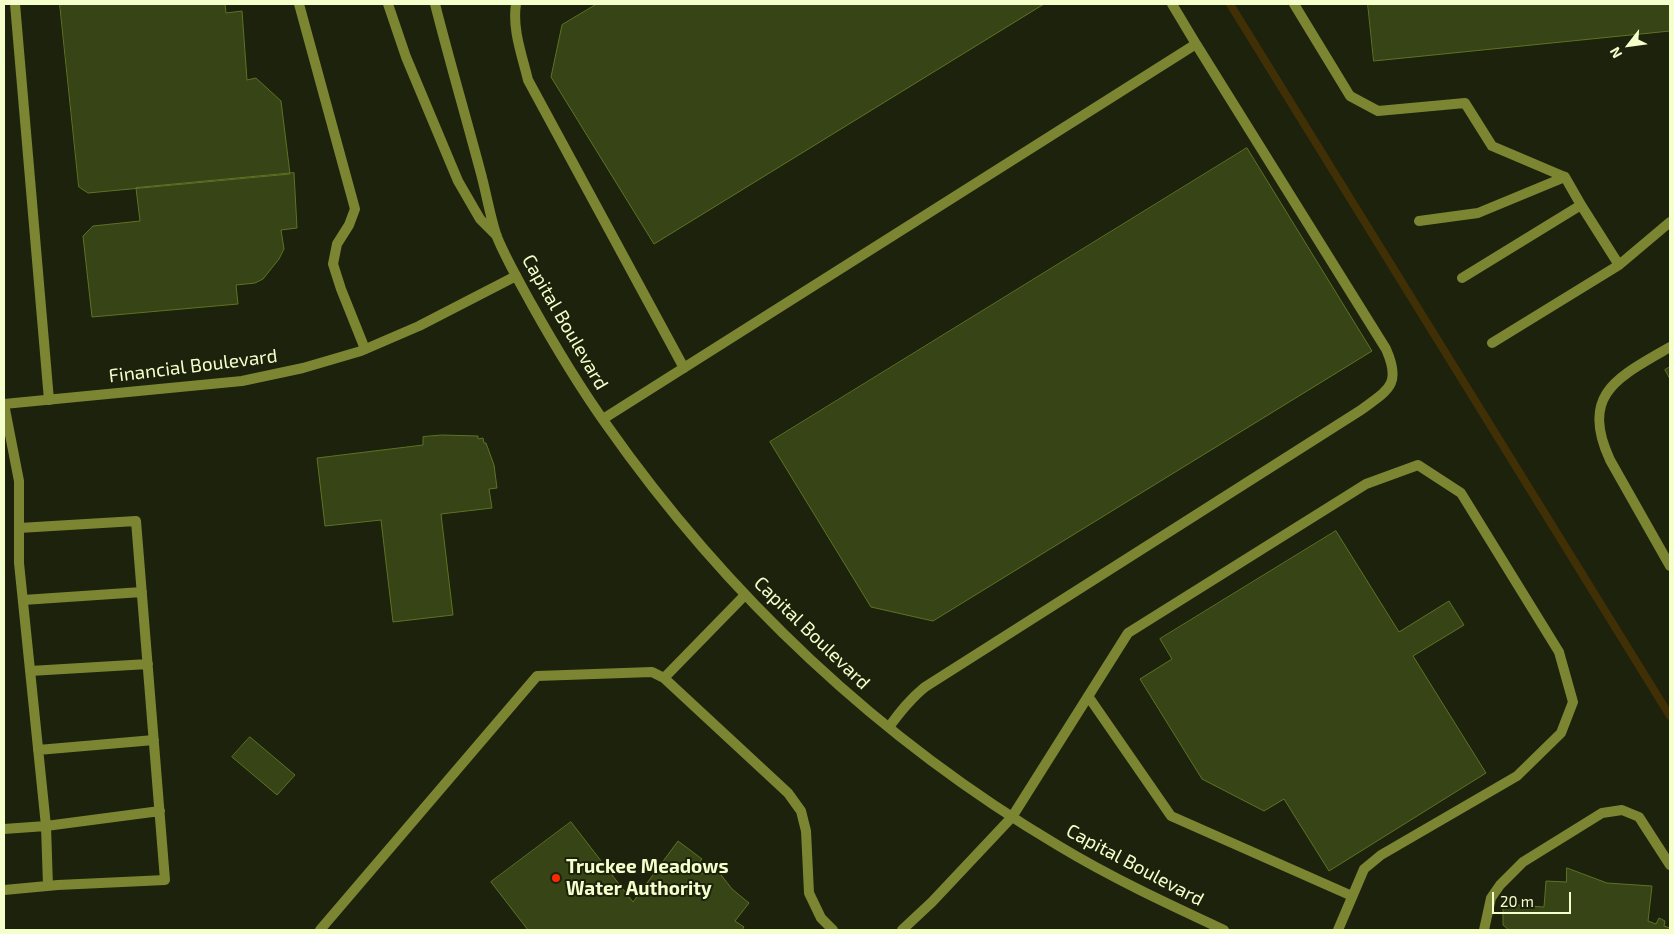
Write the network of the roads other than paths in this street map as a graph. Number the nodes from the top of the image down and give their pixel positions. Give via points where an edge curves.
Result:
1 (15, 4) edge
2 (299, 4) edge
3 (388, 4) edge
4 (434, 4) edge
5 (511, 4) edge
6 (516, 4) edge
7 (1172, 4) edge
8 (1294, 4) edge
9 (514, 15) junction
10 (1196, 44) junction
11 (1565, 177) junction
12 (1581, 205) junction
13 (1419, 221) dead end
14 (1670, 222) edge
15 (497, 236) junction
16 (1619, 265) junction
17 (516, 276) junction
18 (1462, 278) dead end
19 (1492, 343) dead end
20 (1670, 347) edge
21 (365, 349) junction
22 (684, 368) junction
23 (49, 400) junction
24 (4, 404) edge
25 (603, 419) junction
26 (19, 528) junction
27 (1670, 566) edge
28 (142, 592) junction
29 (745, 595) junction
30 (23, 600) junction
31 (148, 664) junction
32 (30, 671) junction
33 (664, 678) junction
34 (1088, 696) junction
35 (889, 727) junction
36 (154, 740) junction
37 (38, 750) junction
38 (160, 811) junction
39 (1012, 817) junction
40 (46, 826) junction
41 (4, 829) edge
42 (1670, 865) edge
43 (48, 886) junction
44 (4, 890) edge
45 (1352, 896) junction
46 (320, 930) edge
47 (833, 930) edge
48 (902, 930) edge
49 (1224, 930) edge
50 (1338, 930) edge
51 (1484, 930) edge

1 - 23 street
2 - 21 street via 355,209 337,244 333,264
3 - 15 street, Capital Boulevard via 406,57 458,181 480,219
4 - 15 street, Capital Boulevard
5 - 9 street
6 - 9 street
7 - 10 street
8 - 11 street via 1350,96 1378,111 1465,103 1492,146
9 - 22 street via 528,80
10 - 22 street
10 - 35 street via 1386,350 1393,364 1393,380 1386,392 1361,410 926,687 914,696
11 - 12 street
11 - 13 street via 1478,213
12 - 16 street
12 - 18 street
14 - 16 street
15 - 17 street, Capital Boulevard
16 - 19 street
17 - 21 street, Financial Boulevard via 419,326
17 - 25 street, Capital Boulevard
20 - 27 street via 1617,381 1602,400 1599,412 1602,442 1610,460
21 - 23 street, Financial Boulevard via 303,368 242,381
22 - 25 street
23 - 24 street, Financial Boulevard
24 - 26 street via 19,481
25 - 29 street, Capital Boulevard via 654,489
26 - 28 street via 136,521
26 - 30 street
28 - 30 street
28 - 31 street
29 - 33 street
29 - 35 street, Capital Boulevard via 852,697
30 - 32 street
31 - 32 street
31 - 36 street
32 - 37 street
33 - 46 street via 652,672 538,676
33 - 47 street via 788,793 801,811 806,831 809,893 821,918
34 - 39 street
34 - 45 street via 1171,816
34 - 45 street via 1128,633 1366,484 1418,465 1461,493 1559,652 1573,702 1561,733 1517,776 1381,855 1364,869
35 - 39 street, Capital Boulevard via 926,758
36 - 37 street
36 - 38 street
37 - 40 street
38 - 40 street
38 - 43 street via 166,880
39 - 48 street
39 - 49 street, Capital Boulevard via 1144,893
40 - 41 street
40 - 43 street
42 - 51 street via 1638,817 1622,810 1602,813 1523,862 1491,898
43 - 44 street
45 - 50 street

